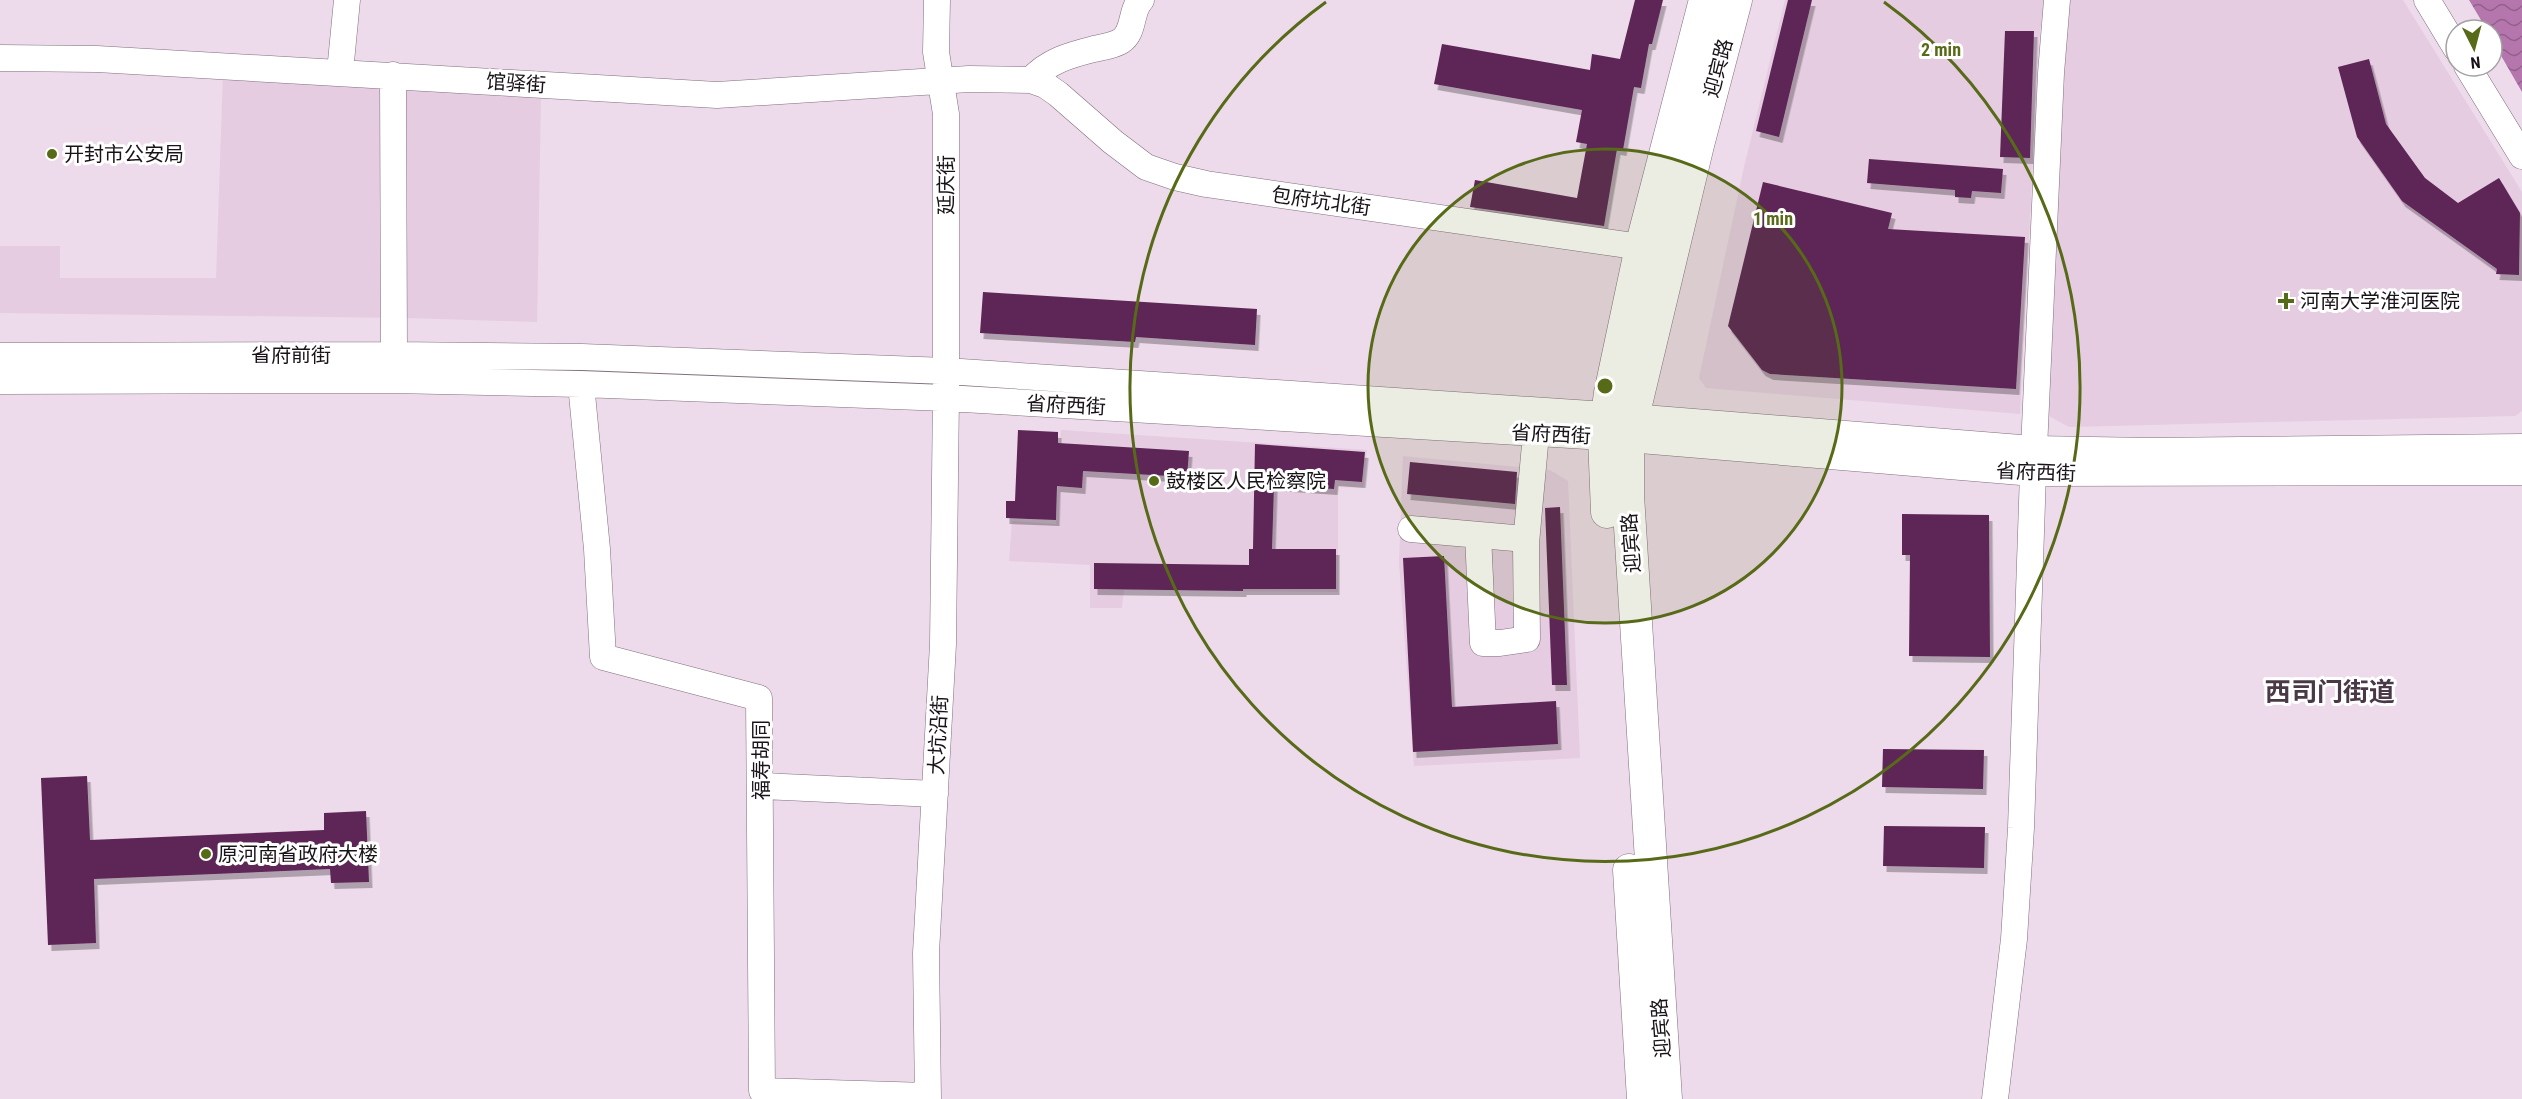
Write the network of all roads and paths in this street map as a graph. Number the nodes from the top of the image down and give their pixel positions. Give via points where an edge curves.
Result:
1 (347, 0) edge
2 (937, 0) edge
3 (1142, 0) edge
4 (1705, 0) edge
5 (1736, 0) edge
6 (2057, 0) edge
7 (2427, 0) edge
8 (2444, 28) edge
9 (0, 58) edge
10 (340, 72) junction
11 (393, 75) junction
12 (2474, 78) edge
13 (1031, 80) junction
14 (940, 81) junction
15 (2522, 156) edge
16 (1641, 247) junction
17 (394, 355) junction
18 (0, 356) edge
19 (582, 357) joint
20 (946, 370) junction
21 (0, 381) edge
22 (581, 384) junction
23 (946, 398) junction
24 (1618, 427) junction
25 (1536, 434) junction
26 (2522, 447) edge
27 (2034, 461) junction
28 (2522, 472) edge
29 (1411, 529) dead end
30 (1478, 535) junction
31 (1526, 539) junction
32 (761, 786) junction
33 (935, 794) junction
34 (927, 1097) edge
35 (1643, 1099) edge
36 (1666, 1099) edge
37 (1995, 1099) edge

1 - 10 street
2 - 14 street, 延庆街
3 - 13 street via 1136,5 1129,33 1122,40 1064,57 1040,70
4 - 16 main road, 迎宾路
5 - 24 main road, 迎宾路
6 - 27 street
7 - 8 street
9 - 10 street, 馆驿街
10 - 11 street, 馆驿街
11 - 14 street, 馆驿街 via 717,95
11 - 17 street
12 - 15 street
13 - 14 street, 馆驿街
13 - 16 street, 包府坑北街 via 1058,94 1146,167 1175,177
14 - 20 street, 延庆街 via 946,114
16 - 24 main road, 迎宾路
17 - 18 street, 省府前街
17 - 19 street, 省府前街
19 - 20 street, 省府西街
20 - 23 street, 大坑沿街
20 - 24 street, 省府西街
21 - 22 street, 省府前街 via 392,380
22 - 23 street, 省府西街
22 - 32 street, 福寿胡同 via 603,657 759,698
23 - 25 street, 省府西街
23 - 33 street, 大坑沿街 via 943,644
24 - 25 street, 省府西街
24 - 27 street, 省府西街
24 - 35 main road, 迎宾路
24 - 36 main road, 迎宾路 via 1628,495
25 - 31 street
26 - 27 street, 省府西街 via 2150,451
27 - 28 street, 省府西街
27 - 37 street via 2021,828 2014,939
29 - 30 street
30 - 31 street
30 - 31 street via 1483,643 1527,639
32 - 33 street
32 - 34 street, 福寿胡同 via 762,1091
33 - 34 street, 大坑沿街 via 926,953

